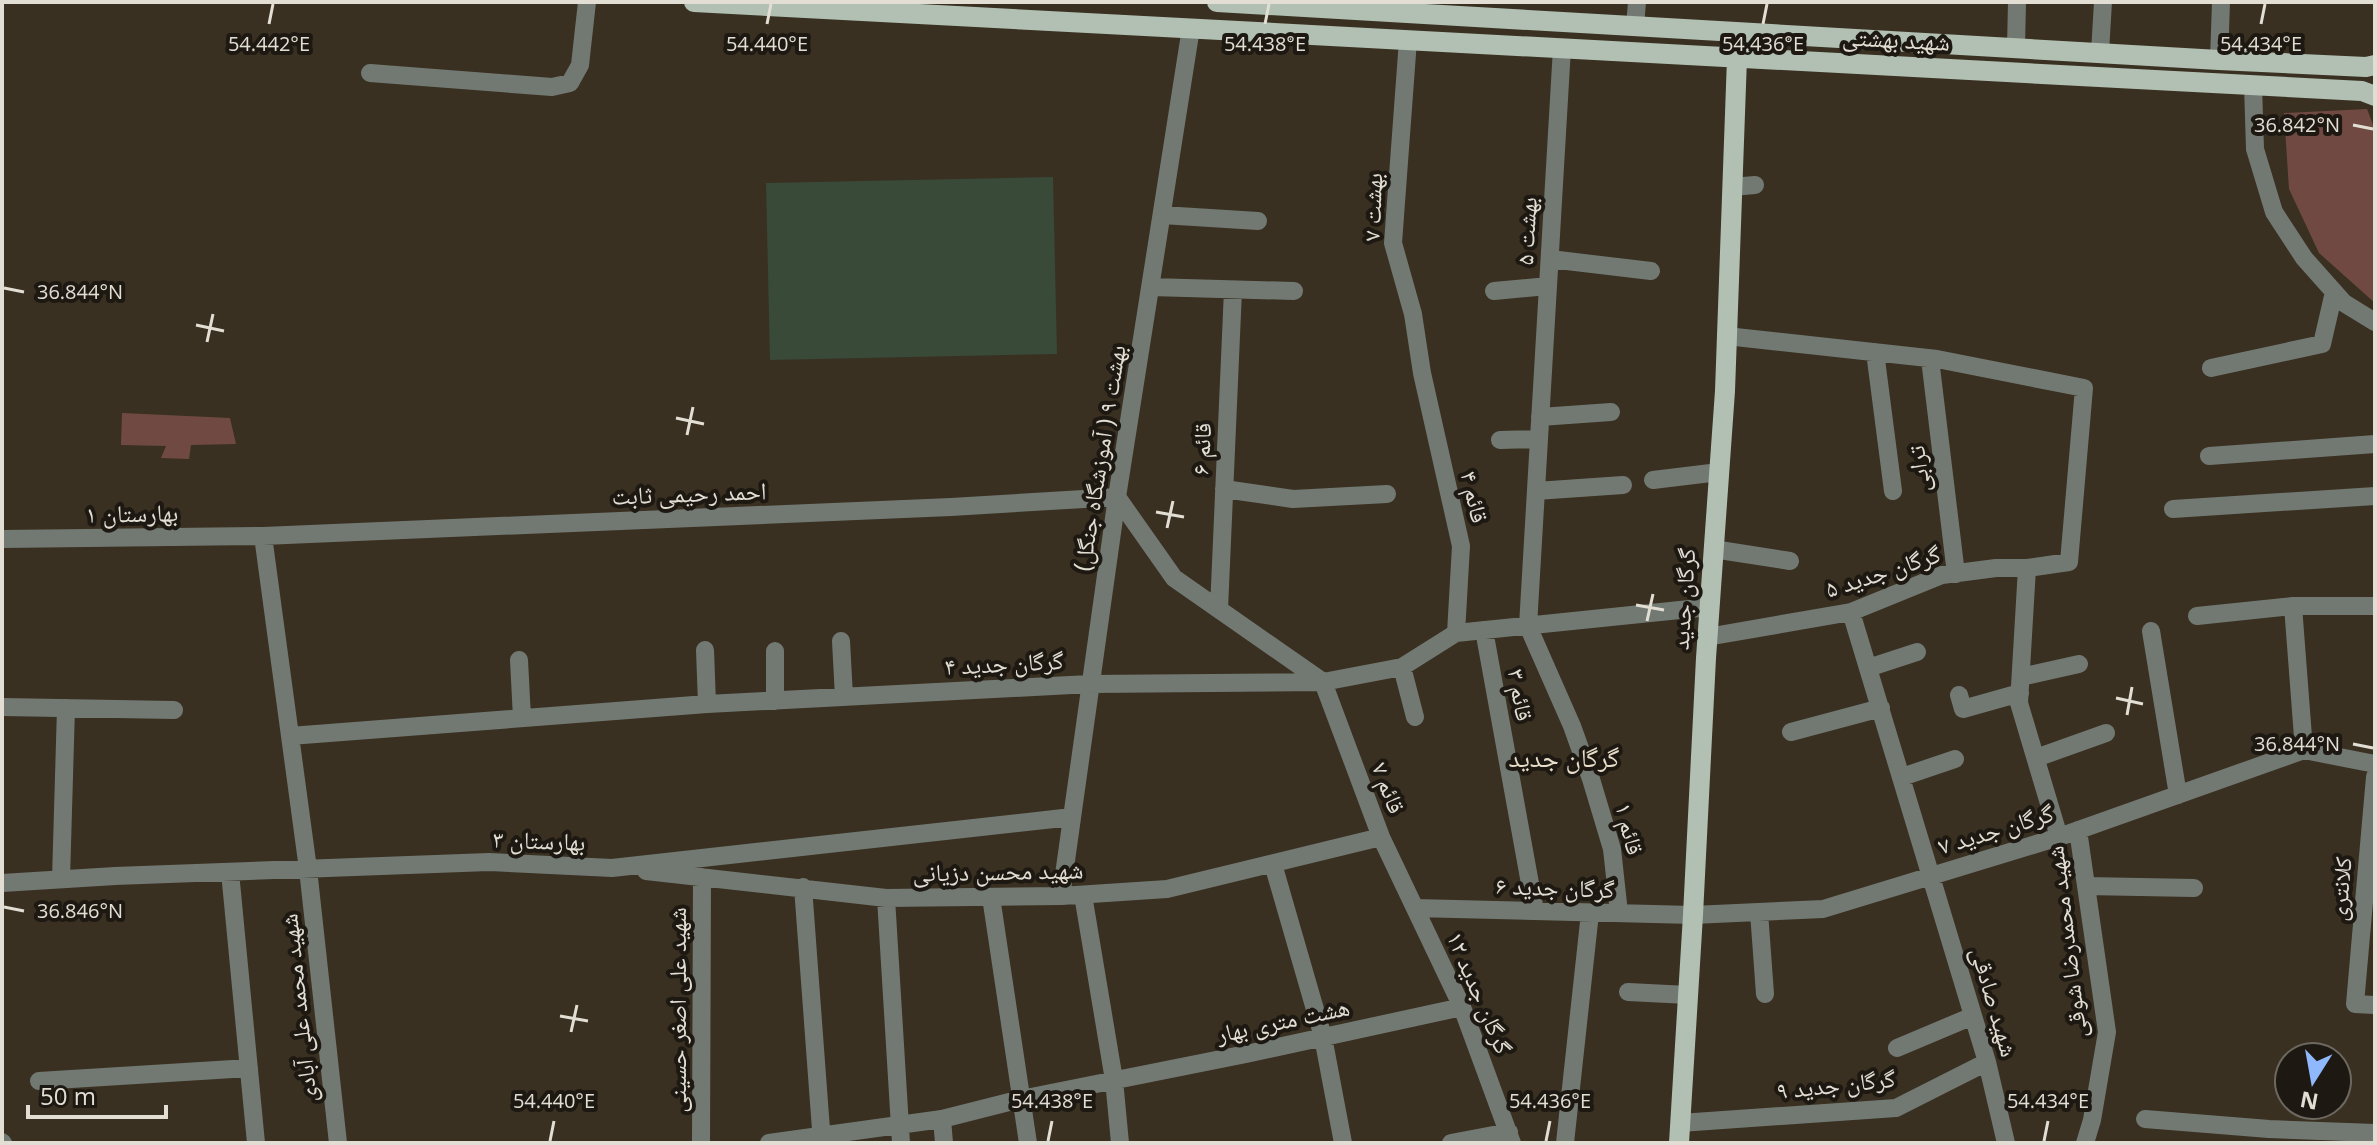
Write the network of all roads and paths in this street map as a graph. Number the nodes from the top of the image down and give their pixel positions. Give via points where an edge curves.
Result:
1 (587, 2) edge
2 (694, 2) edge
3 (1217, 2) edge
4 (1637, 2) edge
5 (2017, 2) edge
6 (2103, 2) edge
7 (2221, 2) edge
8 (779, 4) edge
9 (1332, 5) edge
10 (1635, 26) junction
11 (1191, 28) junction
12 (1408, 40) junction
13 (1914, 42) junction
14 (2016, 47) junction
15 (1562, 48) junction
16 (2100, 52) junction
17 (1737, 58) junction
18 (2219, 60) junction
19 (2261, 61) junction
20 (2375, 65) edge
21 (1913, 67) junction
22 (370, 73) dead end
23 (2258, 86) junction
24 (2375, 96) edge
25 (1755, 185) dead end
26 (1732, 187) junction
27 (1162, 215) junction
28 (1258, 221) dead end
29 (1550, 259) junction
30 (1651, 271) dead end
31 (1548, 286) junction
32 (1151, 287) junction
33 (1233, 290) junction
34 (1294, 291) dead end
35 (1494, 291) dead end
36 (2334, 292) junction
37 (2375, 322) edge
38 (1726, 336) junction
39 (1875, 352) junction
40 (1934, 359) junction
41 (2211, 368) dead end
42 (1422, 373) joint
43 (1611, 412) dead end
44 (1540, 417) junction
45 (1539, 439) junction
46 (1500, 440) dead end
47 (2375, 444) edge
48 (2209, 456) dead end
49 (1719, 472) junction
50 (1653, 480) dead end
51 (1623, 485) dead end
52 (1224, 489) junction
53 (1536, 491) junction
54 (1893, 491) dead end
55 (1387, 494) dead end
56 (2375, 496) edge
57 (1117, 497) junction
58 (2173, 509) dead end
59 (263, 536) junction
60 (2, 539) edge
61 (1713, 549) junction
62 (1790, 561) dead end
63 (2027, 568) junction
64 (1956, 574) junction
65 (2293, 606) junction
66 (2374, 606) edge
67 (1709, 607) junction
68 (1219, 609) junction
69 (1851, 612) junction
70 (2197, 616) dead end
71 (1528, 626) junction
72 (1484, 630) junction
73 (2151, 631) dead end
74 (1456, 633) junction
75 (1707, 637) junction
76 (841, 641) dead end
77 (705, 650) dead end
78 (775, 651) dead end
79 (1917, 652) dead end
80 (519, 660) dead end
81 (2079, 664) dead end
82 (1402, 667) junction
83 (1868, 668) junction
84 (1323, 682) junction
85 (1090, 684) junction
86 (2020, 685) junction
87 (1959, 695) dead end
88 (844, 697) junction
89 (775, 701) junction
90 (707, 704) junction
91 (2, 707) edge
92 (66, 708) junction
93 (1881, 708) junction
94 (174, 710) dead end
95 (1415, 717) dead end
96 (522, 718) junction
97 (1791, 732) dead end
98 (2106, 733) dead end
99 (290, 736) junction
100 (2304, 750) junction
101 (2036, 758) junction
102 (1955, 759) dead end
103 (2375, 764) edge
104 (1902, 777) junction
105 (2375, 777) edge
106 (2178, 795) junction
107 (1072, 817) junction
108 (2078, 830) junction
109 (1381, 837) junction
110 (2059, 837) junction
111 (1273, 864) junction
112 (612, 868) junction
113 (308, 869) junction
114 (230, 872) junction
115 (1932, 875) junction
116 (702, 877) junction
117 (61, 879) junction
118 (2, 883) edge
119 (2086, 886) junction
120 (803, 887) junction
121 (2194, 888) dead end
122 (1083, 895) junction
123 (1061, 896) junction
124 (991, 897) junction
125 (886, 898) junction
126 (1415, 908) junction
127 (1535, 911) junction
128 (1759, 912) junction
129 (1590, 913) junction
130 (1619, 913) junction
131 (1693, 915) junction
132 (1628, 992) dead end
133 (1765, 994) dead end
134 (1688, 995) junction
135 (2375, 1005) edge
136 (1462, 1007) junction
137 (1973, 1016) junction
138 (1323, 1037) junction
139 (1897, 1048) dead end
140 (1987, 1062) junction
141 (249, 1068) junction
142 (1114, 1080) junction
143 (39, 1081) dead end
144 (1021, 1099) junction
145 (942, 1119) junction
146 (2145, 1119) dead end
147 (900, 1124) junction
148 (1680, 1133) edge
149 (2375, 1133) edge
150 (2269, 1136) edge
151 (1510, 1138) edge
152 (822, 1140) edge
153 (256, 1143) edge
154 (338, 1143) edge
155 (701, 1143) edge
156 (769, 1143) edge
157 (901, 1143) edge
158 (944, 1143) edge
159 (1028, 1143) edge
160 (1120, 1143) edge
161 (1343, 1143) edge
162 (1451, 1143) edge
163 (1565, 1143) edge
164 (2006, 1143) edge
165 (2085, 1143) edge

1 - 22 street via 580,65 570,83 552,87
2 - 8 main road, شهید بهشتی
3 - 9 main road, شهید بهشتی
4 - 10 street
5 - 14 street
6 - 16 street
7 - 18 street
8 - 11 main road, شهید بهشتی
9 - 10 main road, شهید بهشتی
10 - 13 main road, شهید بهشتی
11 - 12 main road, شهید بهشتی
11 - 27 street, بهشت ۹ ( آموزشگاه جنگل)
12 - 15 main road, شهید بهشتی
12 - 42 street, بهشت ۷ via 1393,243 1413,314
13 - 14 main road, شهید بهشتی
13 - 21 main road
14 - 16 main road, شهید بهشتی
15 - 17 main road, شهید بهشتی
15 - 29 street, بهشت ۵
16 - 18 main road, شهید بهشتی
17 - 21 main road, شهید بهشتی
17 - 26 main road, گرگان جدید
18 - 19 main road, شهید بهشتی
19 - 20 main road, شهید بهشتی
19 - 23 main road
21 - 23 main road, شهید بهشتی
23 - 24 main road, شهید بهشتی
23 - 36 street via 2255,149 2274,212
25 - 26 street
26 - 38 main road, گرگان جدید
27 - 28 street
27 - 32 street, بهشت ۹ ( آموزشگاه جنگل)
29 - 30 street
29 - 31 street, بهشت ۵
31 - 35 street
31 - 44 street, بهشت ۵
32 - 33 street
32 - 57 street, بهشت ۹ ( آموزشگاه جنگل)
33 - 34 street
33 - 52 street, قائم ۶
36 - 37 street
36 - 41 street via 2322,344
38 - 39 street
38 - 49 main road, گرگان جدید
39 - 40 street
39 - 54 street
40 - 63 street, گرگان جدید ۵ via 2084,388 2069,562
40 - 64 street, ترابی
42 - 74 street, قائم ۴ via 1461,546
43 - 44 street
44 - 45 street, بهشت ۵
45 - 46 street
45 - 53 street, بهشت ۵
47 - 48 street
49 - 50 street
49 - 61 main road, گرگان جدید
51 - 53 street
52 - 55 street via 1293,499
52 - 68 street, قائم ۶
53 - 71 street, بهشت ۵
56 - 58 street
57 - 59 street, احمد رحیمی ثابت
57 - 68 street via 1174,578
57 - 85 street, بهشت ۹ ( آموزشگاه جنگل)
59 - 60 street, ۱ بهارستان
59 - 99 street, شهید محمد علی آبادی
61 - 62 street
61 - 67 main road, گرگان جدید
63 - 64 street, گرگان جدید ۵
63 - 86 street
64 - 69 street, گرگان جدید ۵
65 - 66 street
65 - 70 street
65 - 100 street
67 - 71 street, گرگان جدید ۴
67 - 75 main road, گرگان جدید
68 - 84 street
69 - 75 street, گرگان جدید ۵
69 - 83 street, شهید صادقی
71 - 72 street, گرگان جدید ۴
71 - 130 street, ۱ قائم via 1591,779 1612,849
72 - 74 street, گرگان جدید ۴
72 - 127 street, ۳ قائم
73 - 106 street
74 - 82 street, گرگان جدید ۴
75 - 131 main road, گرگان جدید
76 - 88 street
77 - 90 street
78 - 89 street
79 - 83 street
80 - 96 street
81 - 86 street
82 - 84 street, گرگان جدید ۴
82 - 95 street
83 - 93 street, شهید صادقی
84 - 85 street, گرگان جدید ۴
84 - 109 street, ۷ قائم
85 - 88 street, گرگان جدید ۴
85 - 107 street, بهشت ۹ ( آموزشگاه جنگل)
86 - 87 street via 1963,709
86 - 101 street via 2019,703
88 - 89 street, گرگان جدید ۴
89 - 90 street, گرگان جدید ۴
90 - 96 street, گرگان جدید ۴
91 - 92 street
92 - 94 street
92 - 117 street
93 - 97 street
93 - 104 street, شهید صادقی
96 - 99 street, گرگان جدید ۴
98 - 101 street
99 - 113 street, شهید محمد علی آبادی
100 - 103 street
100 - 106 street, گرگان جدید ۷
101 - 110 street
102 - 104 street
104 - 115 street, شهید صادقی
105 - 135 street, کلانتری via 2355,1004
106 - 108 street, گرگان جدید ۷
107 - 112 street, بهارستان ۳
107 - 123 street, بهشت ۹ ( آموزشگاه جنگل)
108 - 110 street, گرگان جدید ۷
108 - 119 street, شهید محمدرضا شوقی
109 - 111 street, شهید محسن دزیانی
109 - 126 street, ۷ قائم
110 - 115 street, گرگان جدید ۷
111 - 122 street, شهید محسن دزیانی via 1167,889
111 - 138 street
112 - 113 street, بهارستان ۳ via 489,862
112 - 116 street, شهید محسن دزیانی
113 - 114 street, بهارستان ۳
113 - 154 street, شهید محمد علی آبادی
114 - 117 street, بهارستان ۳
114 - 141 street
115 - 128 street, گرگان جدید ۷ via 1823,909
115 - 137 street, شهید صادقی
116 - 120 street, شهید محسن دزیانی
116 - 155 street, شهید علی اصغر حسینی
117 - 118 street, بهارستان ۳
119 - 121 street
119 - 165 street, شهید محمدرضا شوقی via 2107,1032
120 - 125 street, شهید محسن دزیانی
120 - 152 street
122 - 123 street, شهید محسن دزیانی
122 - 142 street
123 - 124 street, شهید محسن دزیانی
124 - 125 street, شهید محسن دزیانی
124 - 144 street
125 - 147 street
126 - 127 street, گرگان جدید ۶
126 - 136 street, گرگان جدید ۱۲
127 - 129 street, گرگان جدید ۶
128 - 131 street, گرگان جدید ۷
128 - 133 street
129 - 130 street, گرگان جدید ۶
129 - 163 street
130 - 131 street, گرگان جدید ۶
131 - 134 main road, گرگان جدید
132 - 134 street
134 - 148 main road, گرگان جدید
136 - 138 street, هشت متری بهار
136 - 151 street, گرگان جدید ۱۲
137 - 139 street
137 - 140 street, شهید صادقی
138 - 142 street, هشت متری بهار
138 - 161 street
140 - 148 street, گرگان جدید ۹ via 1896,1108
140 - 164 street, شهید صادقی
141 - 143 street
141 - 153 street
142 - 144 street, هشت متری بهار
142 - 160 street
144 - 145 street, هشت متری بهار
144 - 159 street
145 - 147 street, هشت متری بهار
145 - 158 street
146 - 150 street
147 - 152 street, هشت متری بهار
147 - 157 street
149 - 150 street
151 - 162 street
152 - 156 street, هشت متری بهار

